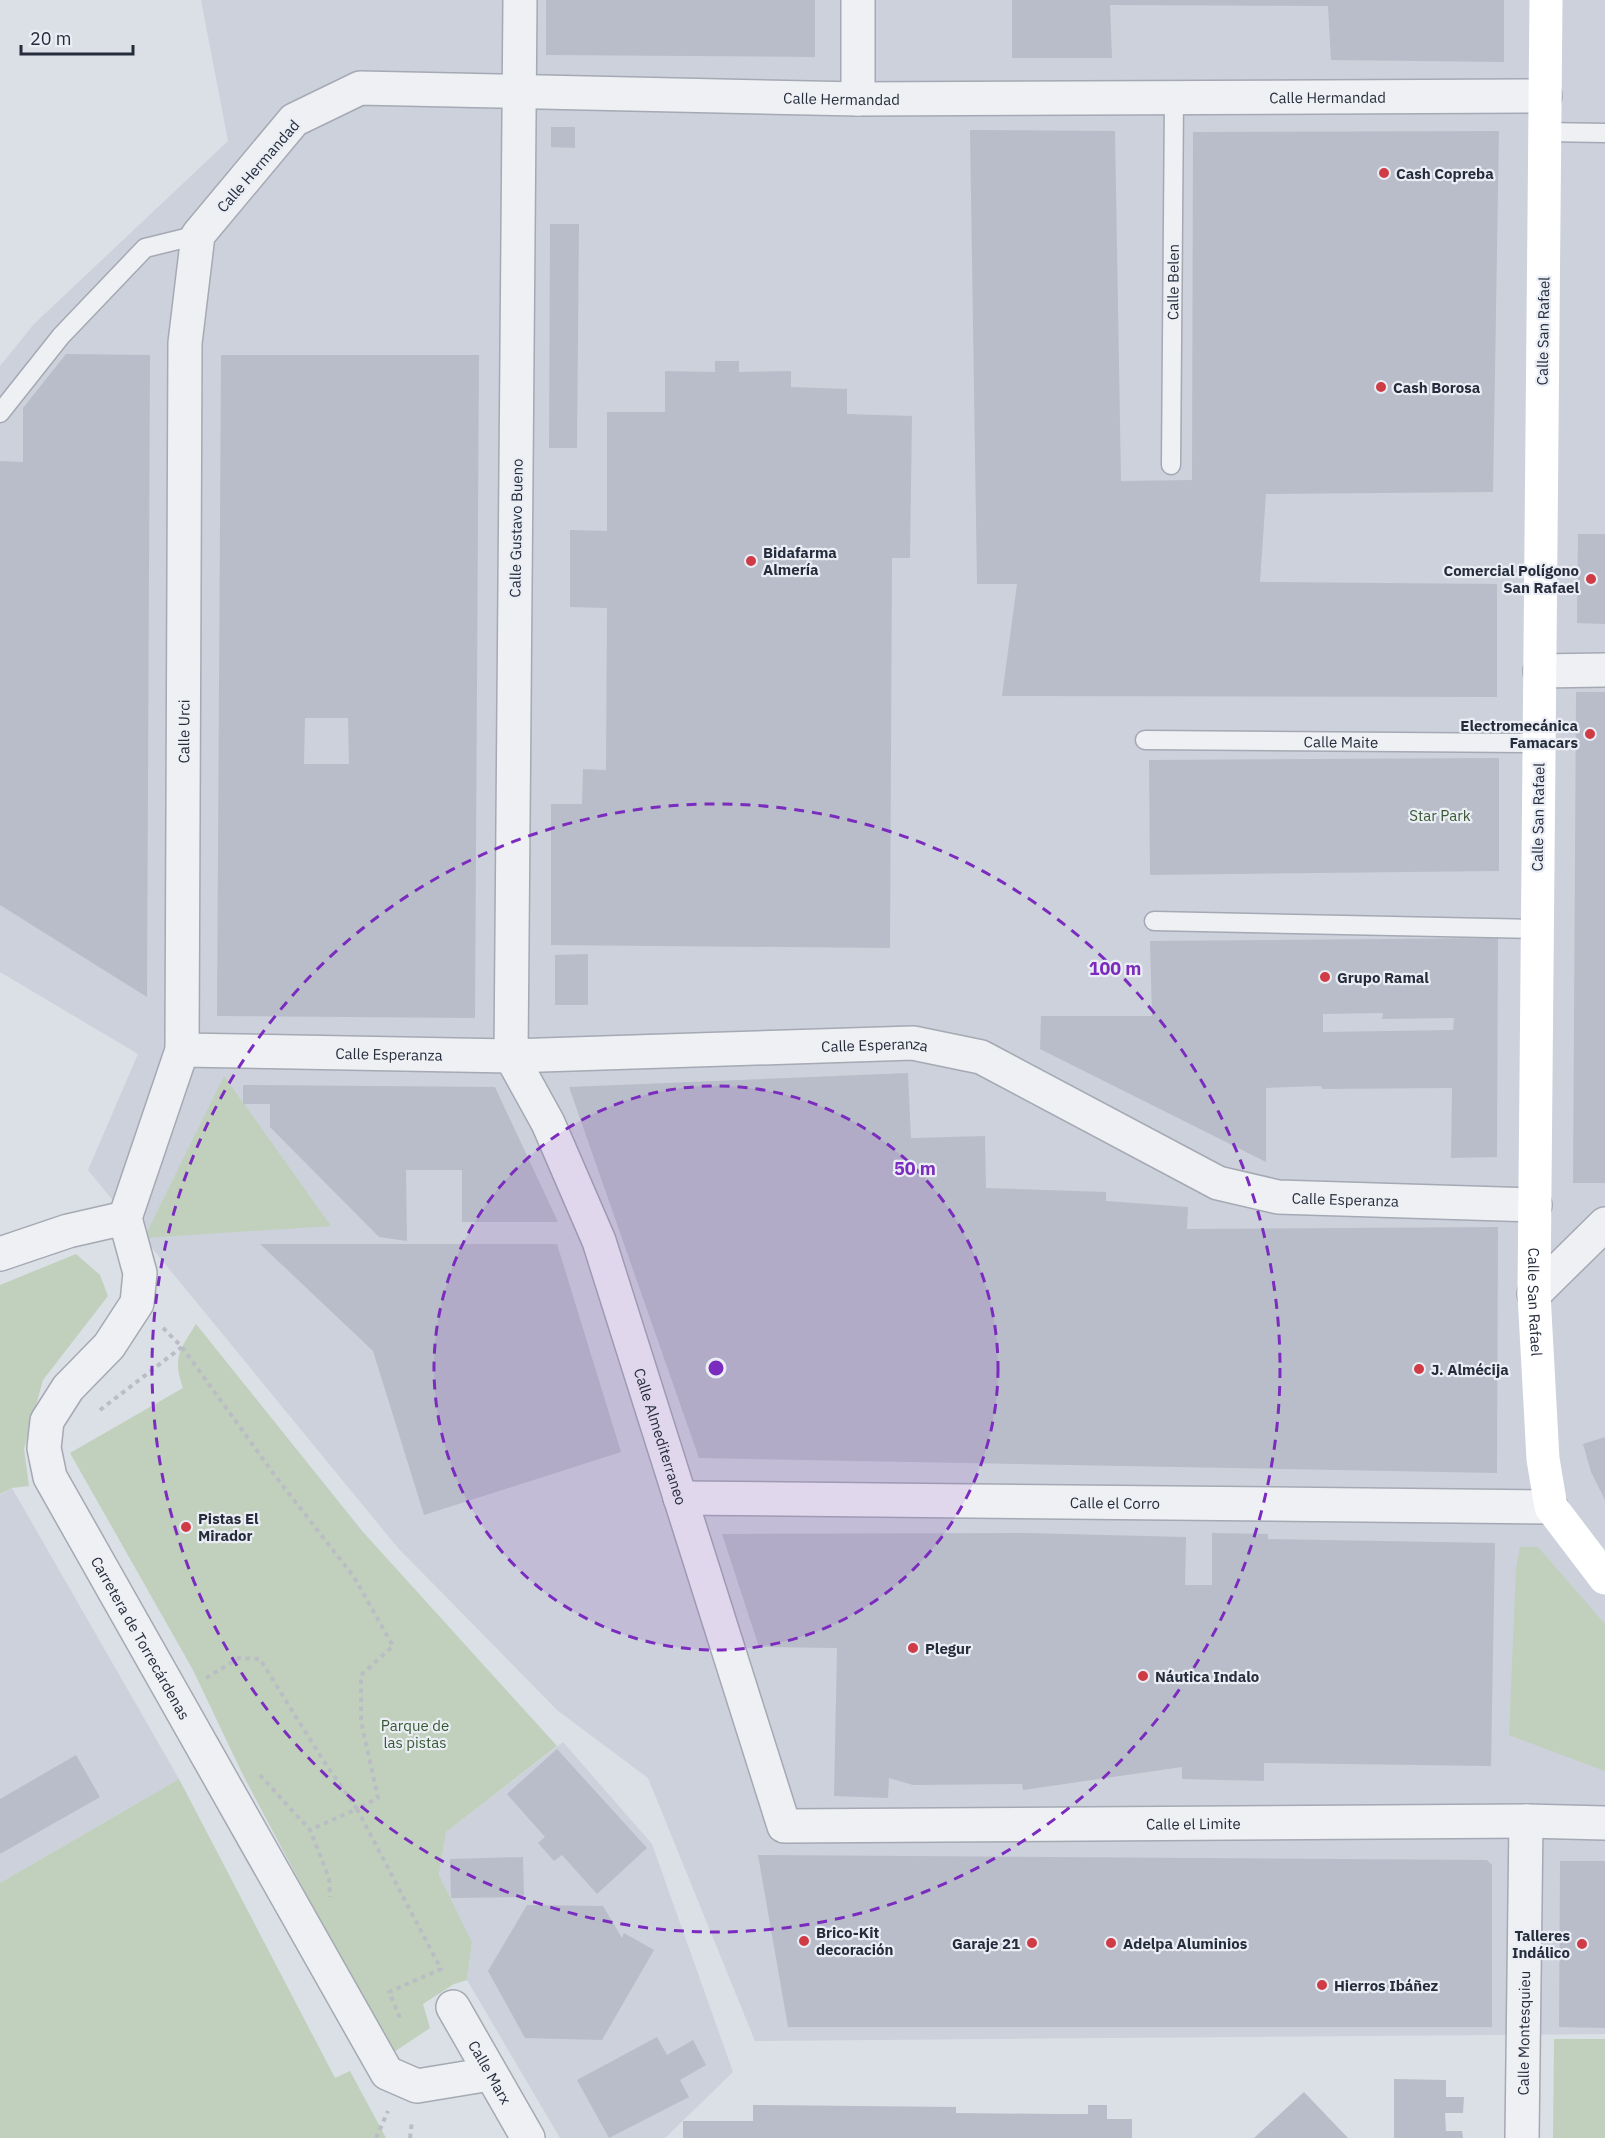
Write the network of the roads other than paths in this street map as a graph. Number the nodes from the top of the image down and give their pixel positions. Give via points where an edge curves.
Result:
1 (520, 0) edge
2 (858, 0) edge
3 (1546, 0) edge
4 (520, 92) junction
5 (1545, 96) junction
6 (1174, 98) junction
7 (858, 99) junction
8 (1545, 132) junction
9 (1605, 133) edge
10 (198, 235) junction
11 (0, 413) edge
12 (1171, 465) dead end
13 (1605, 670) edge
14 (1540, 671) junction
15 (1145, 740) dead end
16 (1539, 743) junction
17 (1154, 921) dead end
18 (1537, 929) junction
19 (182, 1050) junction
20 (511, 1056) junction
21 (1535, 1205) junction
22 (124, 1218) junction
23 (1605, 1224) edge
24 (0, 1254) edge
25 (1534, 1294) junction
26 (680, 1498) junction
27 (1551, 1507) junction
28 (1605, 1578) edge
29 (1526, 1821) junction
30 (1605, 1823) edge
31 (784, 1826) joint
32 (453, 2007) dead end
33 (490, 2074) junction
34 (528, 2138) edge
35 (1522, 2138) edge

1 - 4 street, Calle Gustavo Bueno
2 - 7 street
3 - 5 street, Calle San Rafael
4 - 7 street, Calle Hermandad
4 - 10 street, Calle Hermandad via 360,88 294,120
4 - 20 street, Calle Gustavo Bueno
5 - 6 street, Calle Hermandad
5 - 8 street, Calle San Rafael
6 - 7 street, Calle Hermandad
6 - 12 lane, Calle Belen
8 - 9 lane
8 - 14 street, Calle San Rafael
10 - 11 lane via 146,248 61,336
10 - 19 street, Calle Urci via 184,343
13 - 14 street
14 - 16 street, Calle San Rafael
15 - 16 lane, Calle Maite
16 - 18 street, Calle San Rafael
17 - 18 lane
18 - 21 street, Calle San Rafael
19 - 20 street, Calle Esperanza
19 - 22 street, Calle Urci
20 - 21 street, Calle Esperanza via 913,1043 981,1057 1218,1183 1278,1197
20 - 26 street, Calle Almediterraneo via 548,1123 599,1241
21 - 25 street, Calle San Rafael
22 - 24 street via 68,1230
22 - 33 street, Carretera de Torrecárdenas via 140,1273 137,1303 109,1346 69,1388 47,1421 44,1448 50,1477 387,2073 417,2086
23 - 25 street
25 - 27 street, Calle San Rafael via 1543,1459
26 - 27 street, Calle el Corro
26 - 31 street, Calle Almediterraneo
27 - 28 street, Calle San Rafael
29 - 30 street, Calle el Limite
29 - 31 street, Calle el Limite
29 - 35 street, Calle Montesquieu
32 - 33 street, Calle Marx
33 - 34 street, Calle Marx

